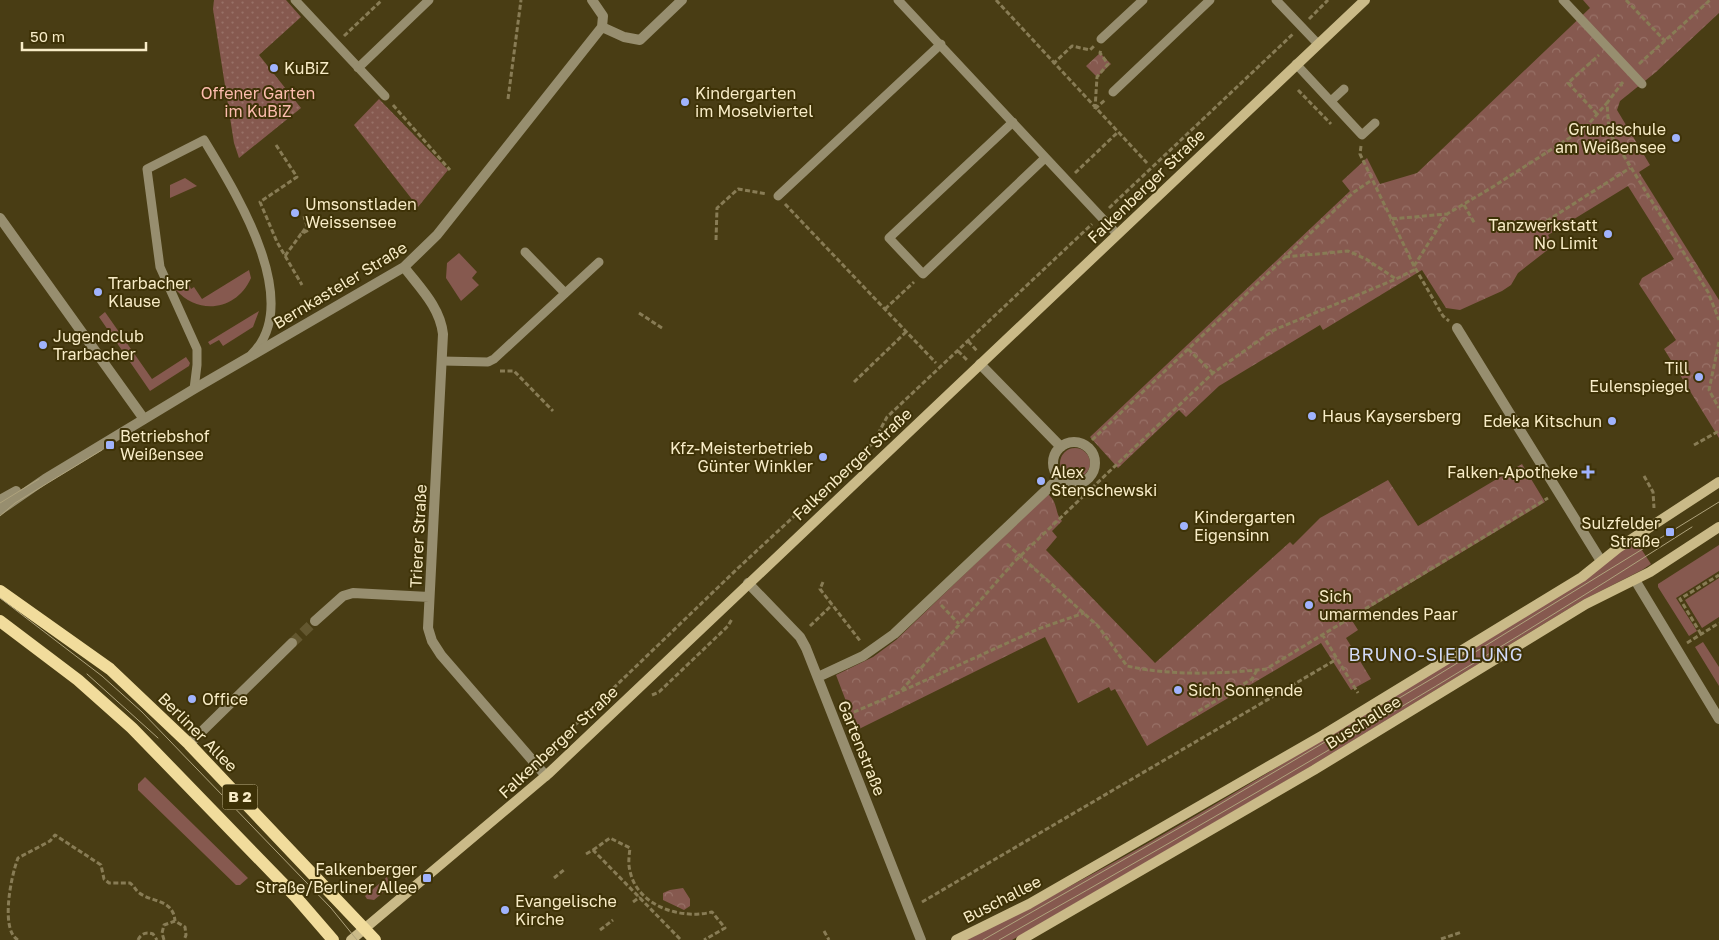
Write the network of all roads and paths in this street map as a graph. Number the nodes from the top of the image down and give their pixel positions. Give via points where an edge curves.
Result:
1 (295, 0) edge
2 (382, 0) edge
3 (429, 0) edge
4 (521, 0) edge
5 (592, 0) edge
6 (682, 0) edge
7 (898, 0) edge
8 (996, 0) edge
9 (1143, 0) edge
10 (1210, 0) edge
11 (1276, 0) edge
12 (1328, 0) edge
13 (1365, 0) edge
14 (1563, 0) edge
15 (1626, 0) edge
16 (1710, 0) edge
17 (1301, 26) junction
18 (602, 27) junction
19 (1101, 39) junction
20 (1665, 41) junction
21 (336, 43) junction
22 (941, 44) junction
23 (1318, 44) junction
24 (1608, 47) junction
25 (1053, 64) junction
26 (1296, 64) junction
27 (358, 68) junction
28 (1631, 70) junction
29 (1642, 84) dead end
30 (1344, 89) dead end
31 (1298, 90) dead end
32 (1113, 92) dead end
33 (385, 96) joint
34 (508, 99) dead end
35 (1331, 101) junction
36 (1607, 103) junction
37 (1095, 109) junction
38 (1597, 114) junction
39 (1013, 122) junction
40 (1376, 123) dead end
41 (1331, 124) dead end
42 (1585, 128) junction
43 (1118, 132) junction
44 (1609, 132) junction
45 (1362, 135) junction
46 (276, 144) dead end
47 (1045, 158) junction
48 (1147, 163) dead end
49 (1630, 168) junction
50 (450, 170) dead end
51 (1067, 180) junction
52 (1372, 180) junction
53 (778, 196) junction
54 (1464, 204) junction
55 (1447, 214) junction
56 (304, 216) dead end
57 (1100, 216) junction
58 (0, 218) edge
59 (1392, 219) junction
60 (1475, 224) dead end
61 (1534, 229) dead end
62 (309, 230) dead end
63 (301, 234) junction
64 (1118, 234) junction
65 (716, 240) dead end
66 (525, 252) dead end
67 (285, 256) junction
68 (1284, 257) junction
69 (599, 262) dead end
70 (404, 267) junction
71 (1415, 267) junction
72 (923, 274) junction
73 (1396, 279) junction
74 (302, 285) dead end
75 (565, 293) junction
76 (885, 309) junction
77 (639, 313) dead end
78 (1719, 320) edge
79 (662, 328) dead end
80 (1457, 328) joint
81 (907, 332) junction
82 (1719, 342) edge
83 (1188, 349) junction
84 (251, 355) junction
85 (442, 361) junction
86 (936, 363) dead end
87 (980, 364) junction
88 (498, 371) dead end
89 (1213, 373) junction
90 (854, 382) dead end
91 (194, 389) junction
92 (1719, 408) edge
93 (553, 411) dead end
94 (144, 419) junction
95 (1719, 431) edge
96 (1092, 440) dead end
97 (1694, 445) dead end
98 (1061, 447) junction
99 (1644, 476) dead end
100 (1059, 478) junction
101 (45, 480) junction
102 (1719, 482) edge
103 (1557, 493) junction
104 (0, 500) edge
105 (1654, 508) dead end
106 (0, 510) edge
107 (1719, 527) edge
108 (1020, 557) junction
109 (1600, 561) junction
110 (1719, 575) edge
111 (1635, 580) junction
112 (823, 582) dead end
113 (748, 583) junction
114 (2, 592) edge
115 (429, 597) junction
116 (934, 597) junction
117 (832, 605) junction
118 (1084, 613) junction
119 (0, 621) edge
120 (315, 621) tunnel mouth
121 (1719, 623) edge
122 (959, 624) junction
123 (810, 626) dead end
124 (1322, 634) junction
125 (1701, 634) junction
126 (292, 643) tunnel mouth
127 (1687, 643) dead end
128 (869, 652) junction
129 (1337, 659) junction
130 (1257, 670) junction
131 (818, 677) junction
132 (900, 692) junction
133 (1358, 693) dead end
134 (1192, 714) dead end
135 (847, 715) dead end
136 (1719, 719) edge
137 (188, 744) junction
138 (538, 767) junction
139 (546, 776) junction
140 (593, 850) junction
141 (586, 854) dead end
142 (565, 869) dead end
143 (554, 878) dead end
144 (641, 896) junction
145 (633, 902) dead end
146 (922, 902) dead end
147 (613, 920) dead end
148 (175, 921) junction
149 (365, 929) junction
150 (600, 930) dead end
151 (824, 931) dead end
152 (1462, 932) dead end
153 (163, 939) edge
154 (1441, 939) edge
155 (18, 940) edge
156 (138, 940) edge
157 (157, 940) edge
158 (184, 940) edge
159 (333, 940) edge
160 (351, 940) edge
161 (375, 940) edge
162 (681, 940) edge
163 (704, 940) edge
164 (829, 940) edge
165 (921, 940) edge
166 (956, 940) edge
167 (1021, 940) edge

1 - 21 lane
2 - 21 path
3 - 27 lane
4 - 34 path
5 - 18 street via 603,16
6 - 18 street via 640,40
7 - 22 lane
8 - 25 path
9 - 19 lane
10 - 32 lane
11 - 17 lane
12 - 17 path
13 - 23 main road, Falkenberger Straße
14 - 24 lane
15 - 20 path
16 - 20 path
17 - 23 lane
17 - 57 path
18 - 70 street, Bernkasteler Straße via 437,235
19 - 25 path via 1090,50 1072,46
19 - 37 path via 1100,53 1108,64 1097,77
20 - 28 path
21 - 27 lane
22 - 39 lane
22 - 53 lane
23 - 26 main road, Falkenberger Straße
24 - 28 lane
24 - 38 path via 1568,83
25 - 37 path
26 - 35 lane
26 - 64 main road, Falkenberger Straße
27 - 33 lane
28 - 29 lane
28 - 36 path
30 - 35 lane
31 - 41 path
33 - 50 path
35 - 45 lane
36 - 38 path
36 - 44 path
37 - 43 path
38 - 42 path
39 - 47 lane
39 - 72 lane via 889,238
40 - 45 lane
42 - 44 path
42 - 54 path
43 - 48 path
43 - 51 path
44 - 49 path
45 - 52 path via 1360,154
46 - 67 path via 297,177 260,202
47 - 51 lane
47 - 72 lane
49 - 61 path
49 - 78 path via 1708,292
51 - 57 lane
52 - 59 path
52 - 68 path via 1354,192
53 - 65 path via 738,190 717,208
53 - 76 path
54 - 55 path
54 - 60 path
55 - 59 path
55 - 71 path
56 - 63 path via 307,226
57 - 64 lane
57 - 138 path via 887,417 873,443 811,498 559,739 542,757
58 - 94 street
59 - 71 path
62 - 63 path
63 - 67 path
64 - 87 main road, Falkenberger Straße
66 - 75 lane
67 - 74 path
68 - 73 path via 1348,251
68 - 83 path
69 - 75 lane
70 - 84 street, Bernkasteler Straße
70 - 85 street, Trierer Straße via 442,320
71 - 73 path
71 - 80 path via 1443,316
72 - 76 path
73 - 89 path via 1274,330
75 - 85 lane via 494,359 488,362
76 - 81 path
77 - 79 path
80 - 103 street
81 - 86 path
81 - 90 path
82 - 92 path via 1709,390
83 - 89 path
83 - 96 path
84 - 91 street, Bernkasteler Straße
84 - 91 lane via 260,344 268,323 269,282 246,212 204,140 147,169 160,267 197,349
85 - 115 street, Trierer Straße
87 - 98 street
87 - 113 main road, Falkenberger Straße
88 - 93 path via 514,370
89 - 108 path
91 - 94 street, Bernkasteler Straße
94 - 101 street, Bernkasteler Straße
95 - 97 path
98 - 100 street via 1053,459
98 - 100 street via 1080,443 1091,450 1095,462 1092,474 1082,483 1070,484
99 - 105 path via 1653,492
100 - 116 street
101 - 104 street, Bernkasteler Straße
101 - 106 street, Bernkasteler Straße
102 - 109 main road, Buschallee
103 - 109 street
103 - 124 path
107 - 111 main road, Buschallee
108 - 118 path
108 - 122 path
109 - 166 main road, Buschallee via 1582,577 1323,735 1029,904
110 - 125 path via 1680,599
111 - 136 street
111 - 167 main road, Buschallee via 1586,604 1314,770
112 - 117 path via 820,589
113 - 131 street, Gartenstraße via 800,638
113 - 139 main road, Falkenberger Straße
114 - 137 main road, Berliner Allee / B 2 via 110,669
115 - 120 street via 353,593 343,596
115 - 138 street, Trierer Straße via 428,628 432,641
116 - 122 path
116 - 128 street
117 - 123 path
117 - 128 path
118 - 130 path via 1098,626 1127,666 1149,671
118 - 132 path via 1038,630
119 - 159 main road, B 2 via 78,680 132,728 295,896
121 - 125 path
122 - 132 path
124 - 129 path
124 - 130 path via 1266,669
125 - 127 path
126 - 137 street
128 - 131 street
129 - 133 path
129 - 146 path
130 - 134 path via 1252,679
131 - 165 street, Gartenstraße
132 - 135 path
137 - 149 main road, Berliner Allee / B 2
138 - 139 street, Trierer Straße
139 - 149 main road, Falkenberger Straße
140 - 141 path
140 - 144 path
140 - 144 path via 610,838 630,848 630,872
142 - 143 path
144 - 145 path
144 - 162 path
144 - 163 path via 674,912 693,915 712,912 725,928
147 - 150 path
148 - 153 path via 164,925
148 - 155 path via 170,908 138,892 130,883 109,883 104,879 101,865 55,836 50,842 18,858 12,874 7,919 12,937
148 - 158 path via 185,927
149 - 160 main road, Falkenberger Straße
149 - 161 main road, Berliner Allee / B 2
151 - 164 path
152 - 154 path
153 - 157 path
156 - 157 path via 147,933 153,934

